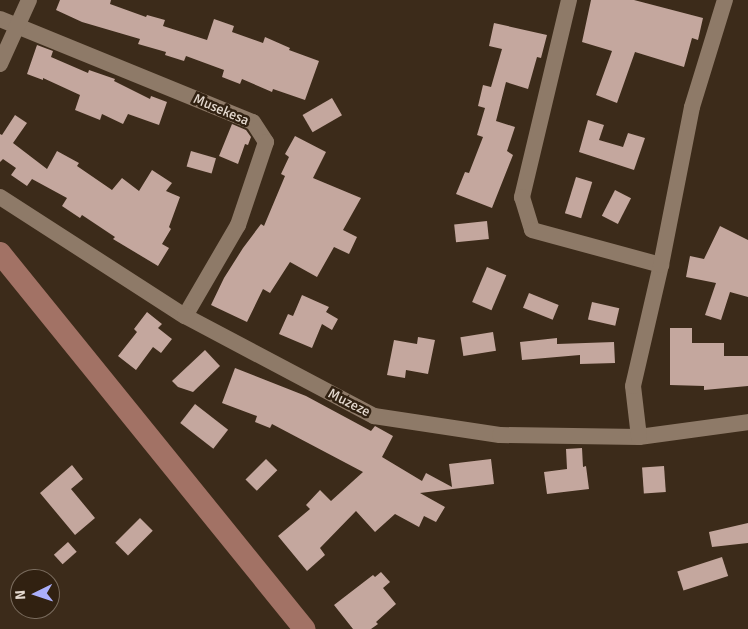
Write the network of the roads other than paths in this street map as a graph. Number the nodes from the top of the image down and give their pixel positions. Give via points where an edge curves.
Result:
1 (28, 0) edge
2 (569, 0) edge
3 (725, 0) edge
4 (0, 19) edge
5 (18, 26) junction
6 (0, 64) edge
7 (0, 197) edge
8 (0, 252) edge
9 (661, 265) junction
10 (185, 316) junction
11 (748, 422) edge
12 (639, 437) junction
13 (304, 629) edge

1 - 5 street
2 - 9 street via 522,197 532,230
3 - 9 street via 692,107
4 - 5 street
5 - 6 street
5 - 10 street, Musekesa via 253,122 266,142 238,225
7 - 10 street, Muzeze
8 - 13 street
9 - 12 street via 633,386
10 - 12 street, Muzeze via 374,416 500,435
11 - 12 street, Muzeze

